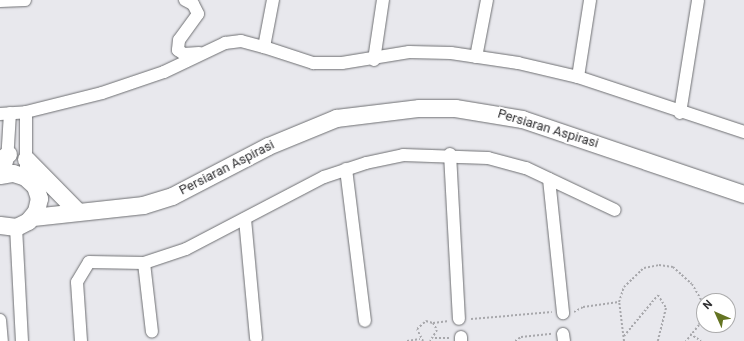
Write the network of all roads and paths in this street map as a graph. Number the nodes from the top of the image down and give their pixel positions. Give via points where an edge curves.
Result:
1 (25, 0) edge
2 (185, 0) edge
3 (273, 0) edge
4 (383, 0) edge
5 (487, 0) edge
6 (590, 0) edge
7 (698, 0) edge
8 (0, 1) edge
9 (264, 47) junction
10 (206, 52) junction
11 (476, 57) junction
12 (374, 60) junction
13 (578, 77) junction
14 (26, 112) junction
15 (680, 113) junction
16 (5, 114) edge
17 (744, 132) edge
18 (450, 154) junction
19 (26, 159) junction
20 (4, 166) edge
21 (346, 169) junction
22 (26, 176) junction
23 (549, 179) junction
24 (744, 194) edge
25 (39, 198) junction
26 (615, 210) dead end
27 (78, 212) junction
28 (33, 217) junction
29 (245, 219) junction
30 (8, 226) edge
31 (144, 263) junction
32 (619, 302) junction
33 (563, 314) junction
34 (459, 319) junction
35 (0, 320) edge
36 (365, 321) dead end
37 (433, 323) junction
38 (152, 332) dead end
39 (690, 334) junction
40 (561, 336) edge
41 (624, 336) junction
42 (256, 338) dead end
43 (435, 338) junction
44 (420, 339) junction
45 (461, 339) edge
46 (2, 341) edge
47 (22, 341) edge
48 (81, 341) edge
49 (407, 341) edge
50 (423, 341) edge
51 (430, 341) edge
52 (515, 341) edge
53 (624, 341) edge
54 (658, 341) edge
55 (686, 341) edge
56 (701, 341) edge

1 - 8 street
2 - 10 street via 193,4 198,14 179,40 178,50 184,54
3 - 9 street
4 - 12 street
5 - 11 street
6 - 13 street
7 - 15 street
9 - 10 street via 241,41
9 - 12 street via 313,63
10 - 14 street via 164,72 102,93
11 - 12 street via 409,52
11 - 13 street
13 - 15 street
14 - 16 street
14 - 19 street
15 - 17 street
16 - 20 street
18 - 21 street via 403,155
18 - 23 street via 488,158 526,168
18 - 34 street
19 - 22 street
19 - 27 street
20 - 22 street
21 - 29 street
21 - 36 street
22 - 25 street via 35,186
23 - 26 street
23 - 33 street
24 - 27 street, Persiaran Aspirasi via 522,119 455,108 419,108 336,118 268,146 172,196 113,210
25 - 27 street, Persiaran Aspirasi
25 - 28 street
27 - 28 street, Persiaran Aspirasi
28 - 30 street, Persiaran Aspirasi
29 - 31 street via 186,249
29 - 42 street
30 - 47 street
31 - 38 street
31 - 48 street via 89,262 77,282
32 - 33 path
32 - 39 path via 624,287 644,268 673,267 692,284 703,303 699,325
32 - 41 path
33 - 34 path
34 - 37 path
35 - 46 street
37 - 43 path via 437,330
37 - 44 path via 426,321 419,325 416,332
39 - 55 path
39 - 56 path
40 - 52 path via 521,337
41 - 53 path
41 - 54 path via 658,295 666,308
43 - 45 path
43 - 51 path
44 - 49 path
44 - 50 path

